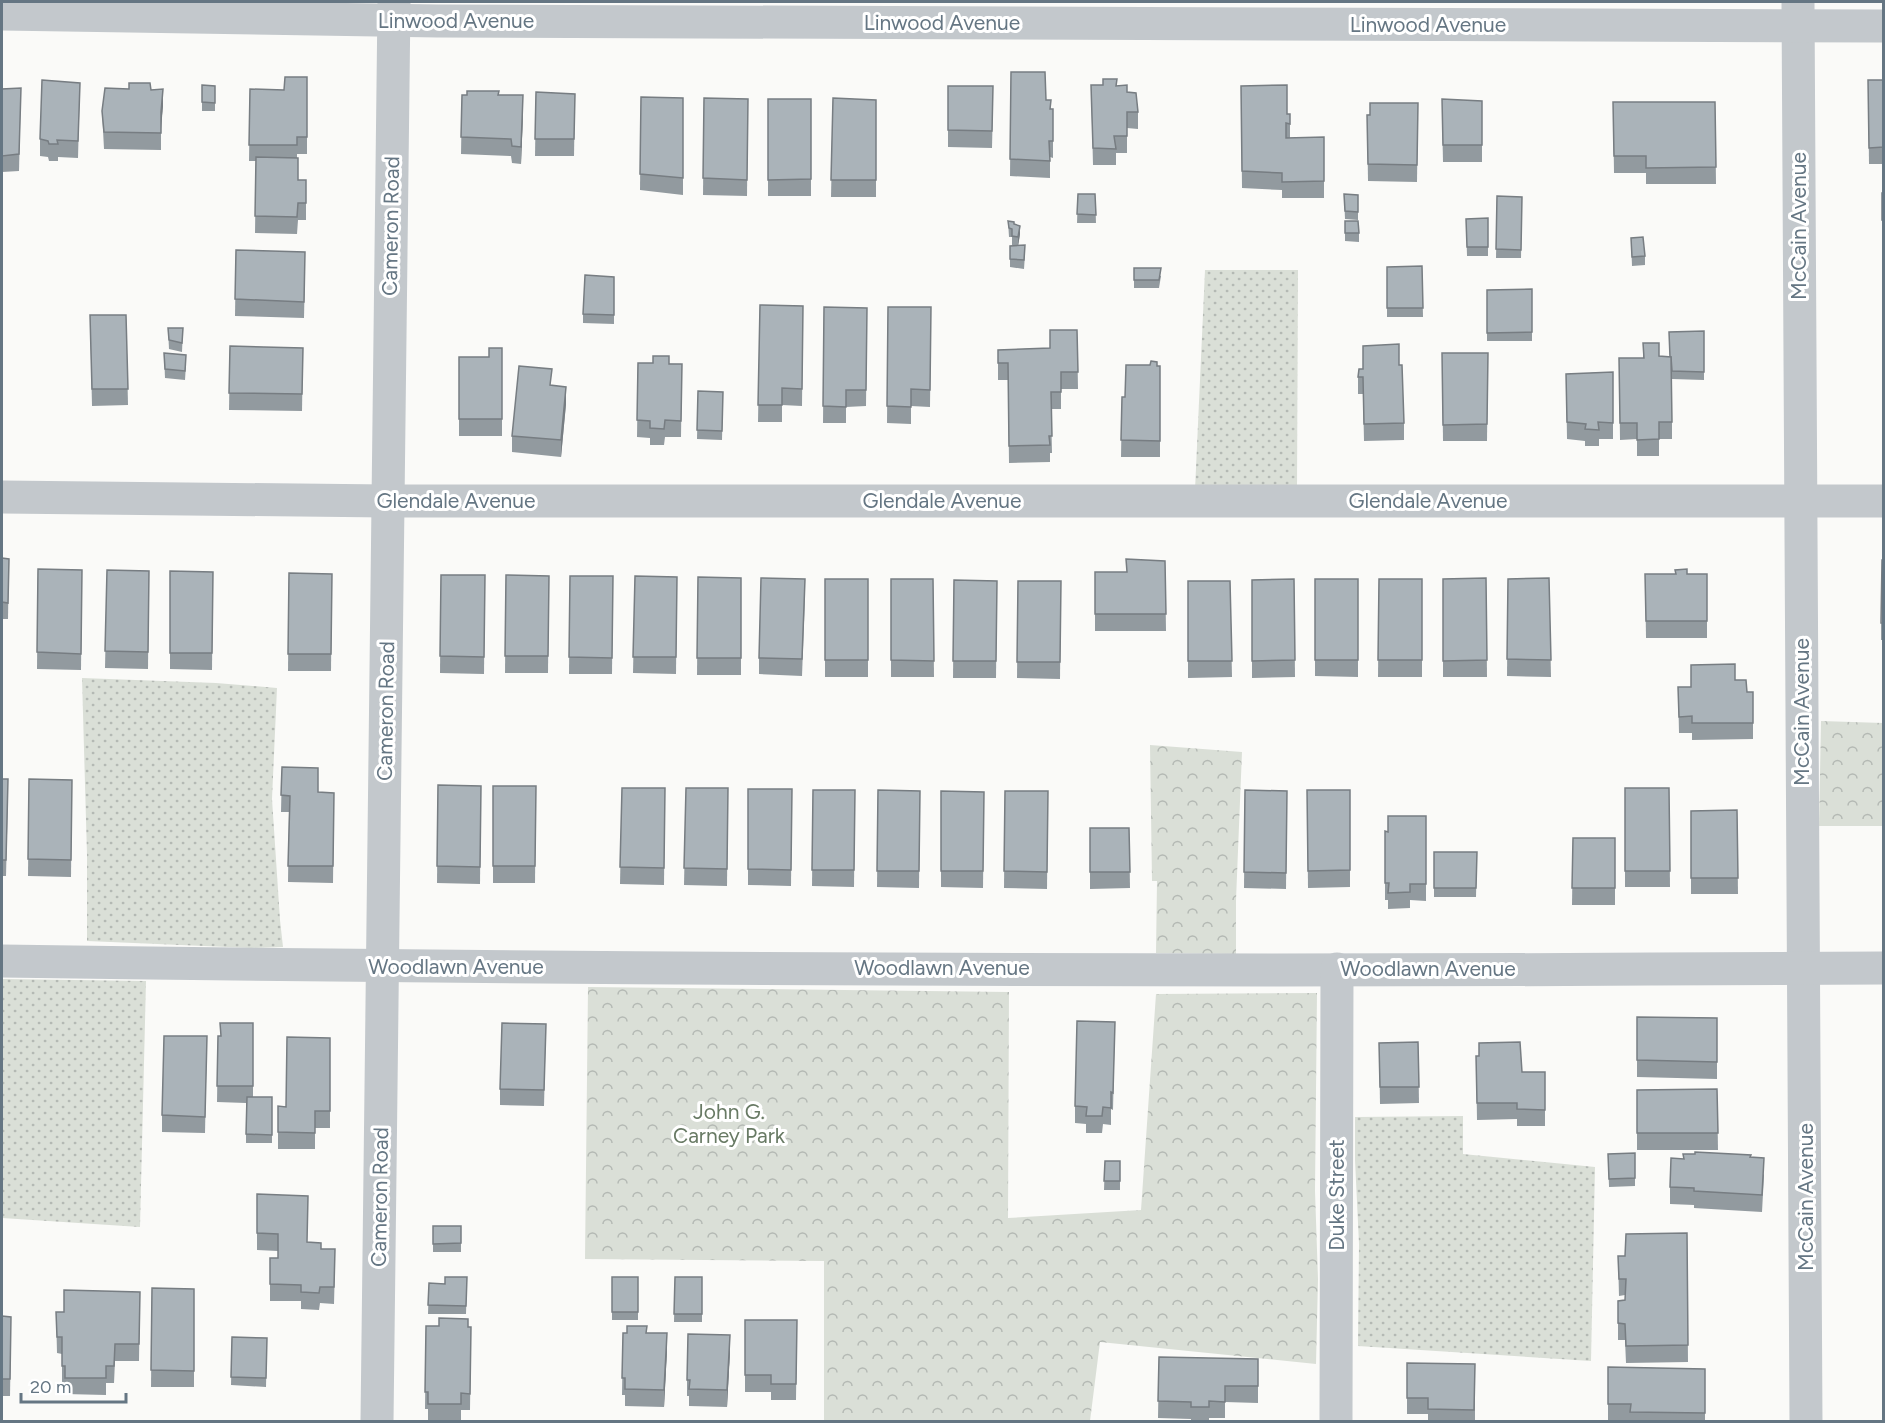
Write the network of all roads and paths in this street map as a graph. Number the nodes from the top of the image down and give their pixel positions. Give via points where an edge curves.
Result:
1 (394, 11) edge
2 (2, 14) edge
3 (1798, 14) edge
4 (1884, 26) edge
5 (2, 497) edge
6 (388, 501) junction
7 (1801, 501) junction
8 (1884, 501) edge
9 (2, 961) edge
10 (383, 967) junction
11 (1884, 968) edge
12 (1338, 969) junction
13 (1803, 969) junction
14 (377, 1422) edge
15 (1336, 1422) edge
16 (1806, 1422) edge

1 - 2 street, Linwood Avenue
1 - 3 street, Linwood Avenue
1 - 6 street, Cameron Road
3 - 4 street, Linwood Avenue
3 - 7 street, McCain Avenue
5 - 6 street, Glendale Avenue
6 - 7 street, Glendale Avenue
6 - 10 street, Cameron Road
7 - 8 street, Glendale Avenue
7 - 13 street, McCain Avenue
9 - 10 street, Woodlawn Avenue
10 - 12 street, Woodlawn Avenue
10 - 14 street, Cameron Road
11 - 13 street, Woodlawn Avenue
12 - 13 street, Woodlawn Avenue
12 - 15 street, Duke Street
13 - 16 street, McCain Avenue

